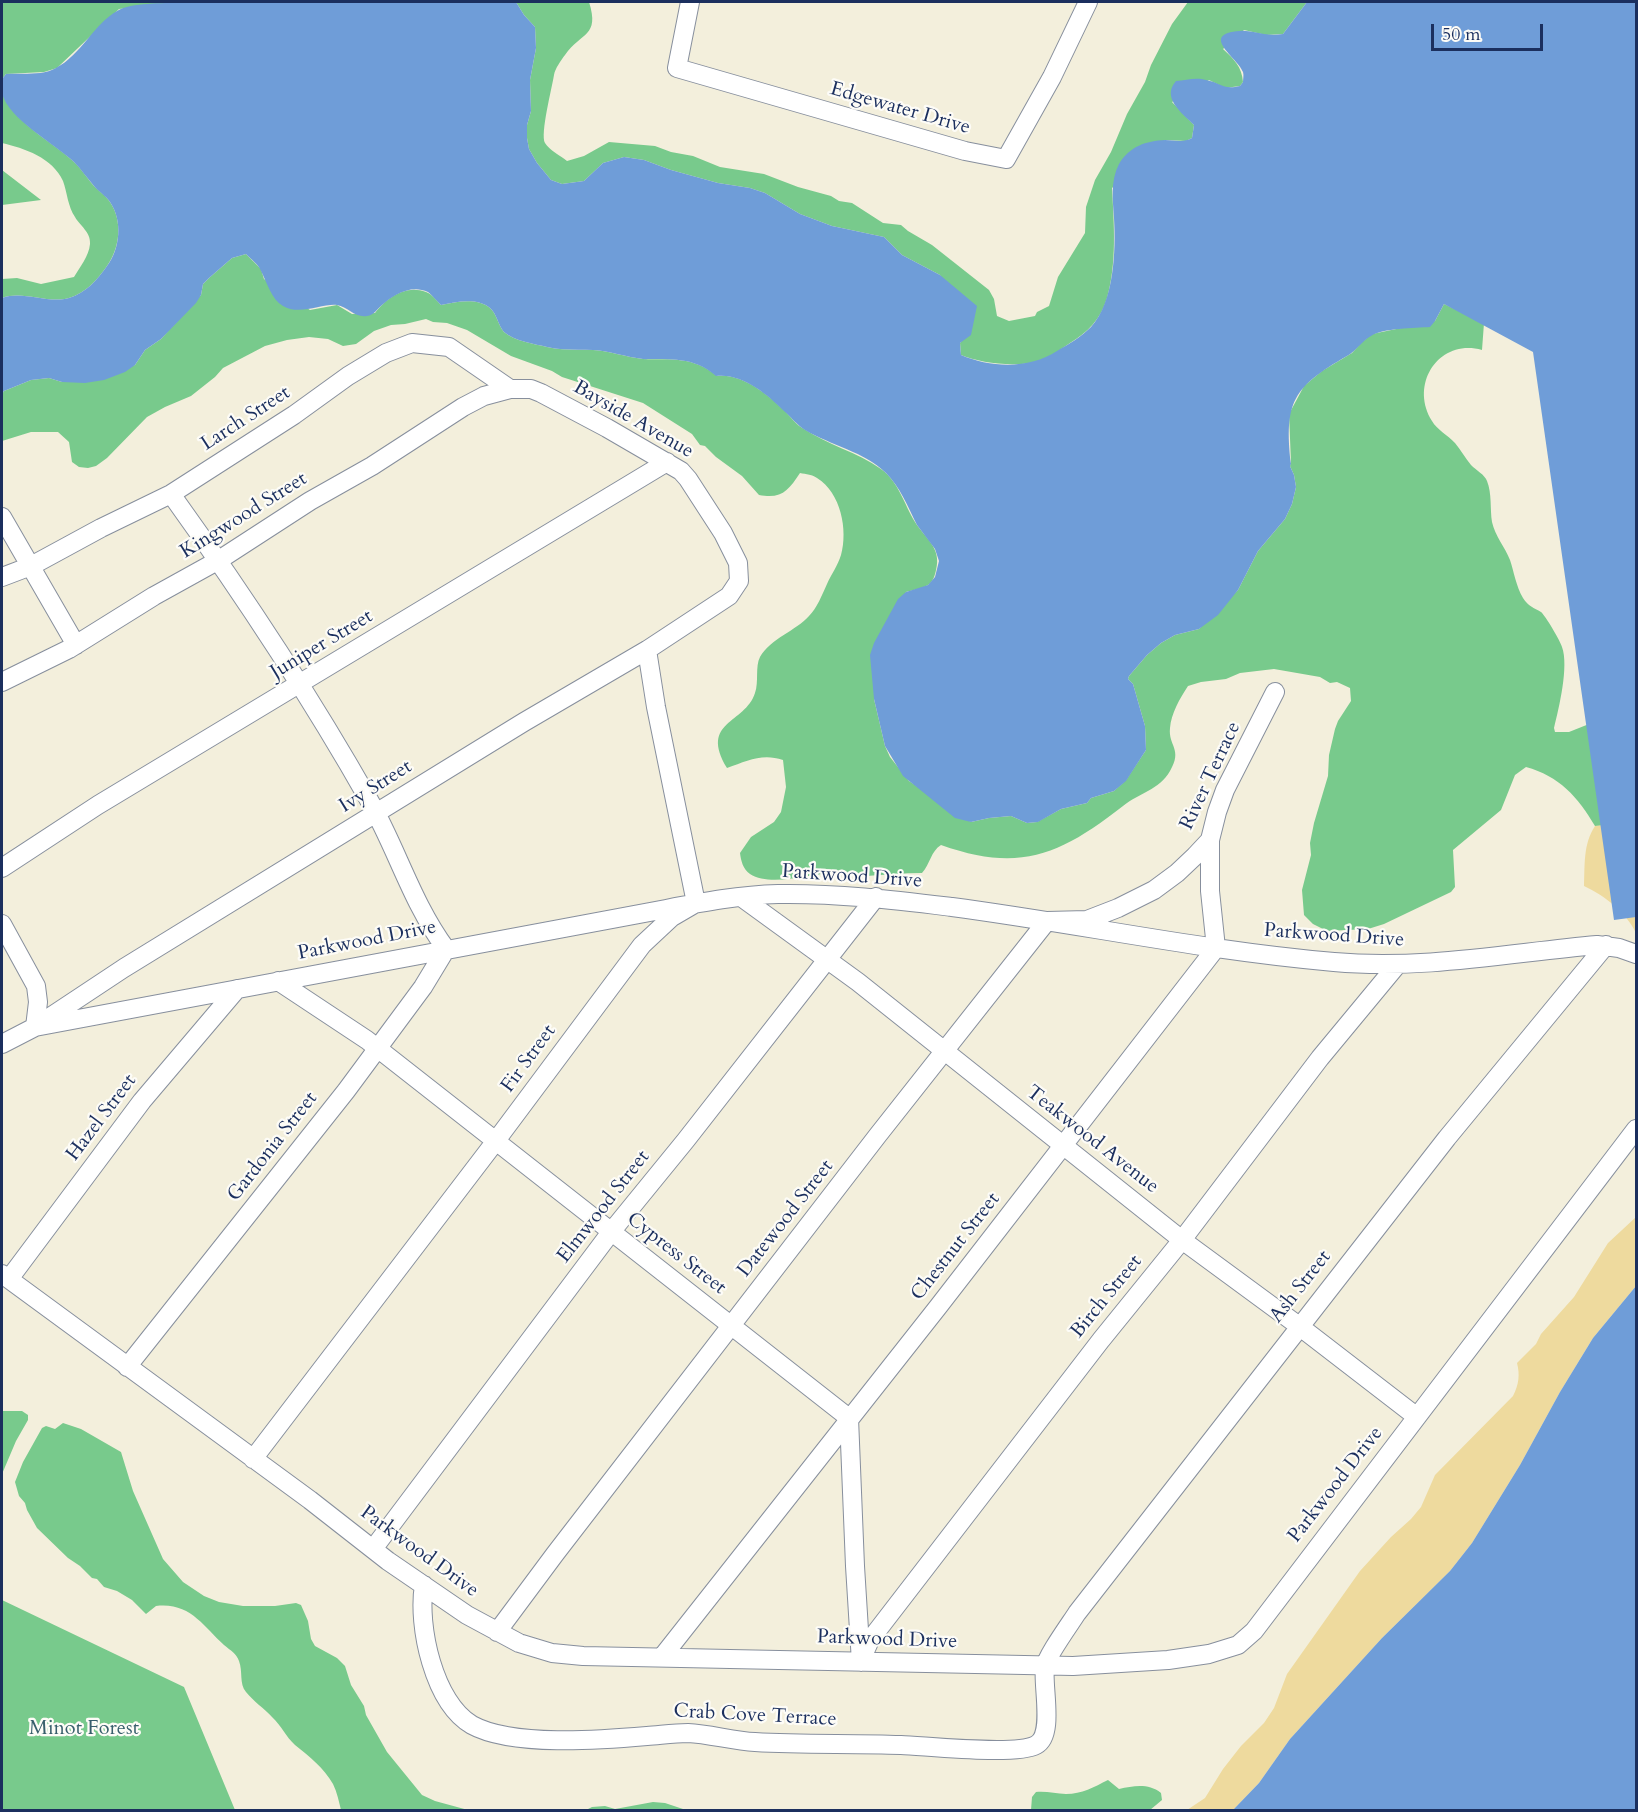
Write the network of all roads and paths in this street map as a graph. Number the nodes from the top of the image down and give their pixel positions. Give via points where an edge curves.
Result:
1 (690, 2) edge
2 (1082, 3) edge
3 (510, 389) junction
4 (667, 462) junction
5 (171, 494) junction
6 (2, 517) edge
7 (219, 560) junction
8 (31, 566) junction
9 (2, 577) edge
10 (738, 584) joint
11 (76, 645) junction
12 (647, 650) junction
13 (2, 682) edge
14 (299, 685) junction
15 (1275, 692) dead end
16 (376, 813) junction
17 (1210, 840) junction
18 (2, 868) edge
19 (741, 897) junction
20 (876, 897) junction
21 (696, 903) junction
22 (1047, 921) junction
23 (2, 924) edge
24 (1605, 945) junction
25 (1216, 948) junction
26 (446, 949) junction
27 (1636, 954) edge
28 (827, 960) junction
29 (1397, 965) junction
30 (278, 981) junction
31 (237, 989) junction
32 (34, 1027) junction
33 (2, 1044) edge
34 (377, 1049) junction
35 (945, 1050) junction
36 (1636, 1129) edge
37 (495, 1142) junction
38 (1062, 1146) junction
39 (611, 1232) junction
40 (1182, 1240) junction
41 (5, 1277) edge
42 (730, 1326) junction
43 (1299, 1326) junction
44 (128, 1367) junction
45 (849, 1418) junction
46 (1417, 1418) junction
47 (253, 1459) junction
48 (373, 1549) junction
49 (424, 1585) junction
50 (497, 1632) junction
51 (662, 1657) junction
52 (861, 1662) junction
53 (1045, 1665) junction

1 - 2 street, Edgewater Drive via 677,68 965,152 1006,159 1053,77
3 - 4 street, Bayside Avenue via 541,393
3 - 5 street, Larch Street via 449,347 412,343 386,353 348,376
3 - 7 street, Kingwood Street via 463,407
4 - 10 street, Bayside Avenue via 688,479 723,533 738,563
4 - 14 street, Juniper Street
5 - 7 street
5 - 8 street, Larch Street
6 - 8 street
7 - 11 street, Kingwood Street
7 - 14 street
8 - 9 street, Larch Street
8 - 11 street
10 - 12 street, Ivy Street via 729,596
11 - 13 street, Kingwood Street
12 - 16 street, Ivy Street
12 - 21 street
14 - 16 street
14 - 18 street, Juniper Street via 98,805
15 - 17 street, River Terrace via 1226,790
16 - 26 street via 421,911
16 - 32 street, Ivy Street
17 - 22 street, River Terrace via 1177,873 1130,902 1087,920
17 - 25 street
19 - 20 street, Parkwood Drive
19 - 21 street, Parkwood Drive
19 - 28 street, Teakwood Avenue
20 - 22 street, Parkwood Drive
20 - 28 street, Elmwood Street
21 - 26 street, Parkwood Drive
21 - 37 street, Fir Street via 672,917 642,945
22 - 25 street, Parkwood Drive
22 - 35 street, Datewood Street
23 - 32 street via 36,987
24 - 27 street, Parkwood Drive
24 - 29 street, Parkwood Drive
24 - 43 street, Ash Street
25 - 29 street, Parkwood Drive
25 - 38 street, Chestnut Street
26 - 30 street, Parkwood Drive
26 - 34 street, Gardonia Street
28 - 35 street, Teakwood Avenue
28 - 39 street, Elmwood Street
29 - 40 street, Birch Street via 1320,1058
30 - 31 street, Parkwood Drive
30 - 34 street, Cypress Street
31 - 32 street, Parkwood Drive
31 - 41 street, Hazel Street via 142,1101
32 - 33 street, Parkwood Drive
34 - 37 street, Cypress Street
34 - 44 street, Gardonia Street
35 - 38 street, Teakwood Avenue
35 - 42 street, Datewood Street
36 - 46 street, Parkwood Drive
37 - 39 street, Cypress Street
37 - 47 street, Fir Street
38 - 40 street, Teakwood Avenue
38 - 45 street, Chestnut Street
39 - 42 street, Cypress Street
39 - 48 street, Elmwood Street
40 - 43 street, Teakwood Avenue
40 - 52 street, Birch Street via 870,1640
41 - 44 street, Parkwood Drive
42 - 45 street, Cypress Street
42 - 50 street, Datewood Street
43 - 46 street, Teakwood Avenue
43 - 53 street, Ash Street via 1077,1613
44 - 47 street, Parkwood Drive
45 - 51 street, Chestnut Street
45 - 52 street
46 - 53 street, Parkwood Drive via 1260,1622 1238,1645 1168,1660
47 - 48 street, Parkwood Drive
48 - 49 street, Parkwood Drive
49 - 50 street, Parkwood Drive
49 - 53 street, Crab Cove Terrace via 422,1622 440,1687 467,1721 485,1731 510,1736 562,1739 689,1733 770,1743 1023,1749 1038,1744 1045,1733
50 - 51 street, Parkwood Drive via 525,1645 562,1654
51 - 52 street, Parkwood Drive
52 - 53 street, Parkwood Drive

